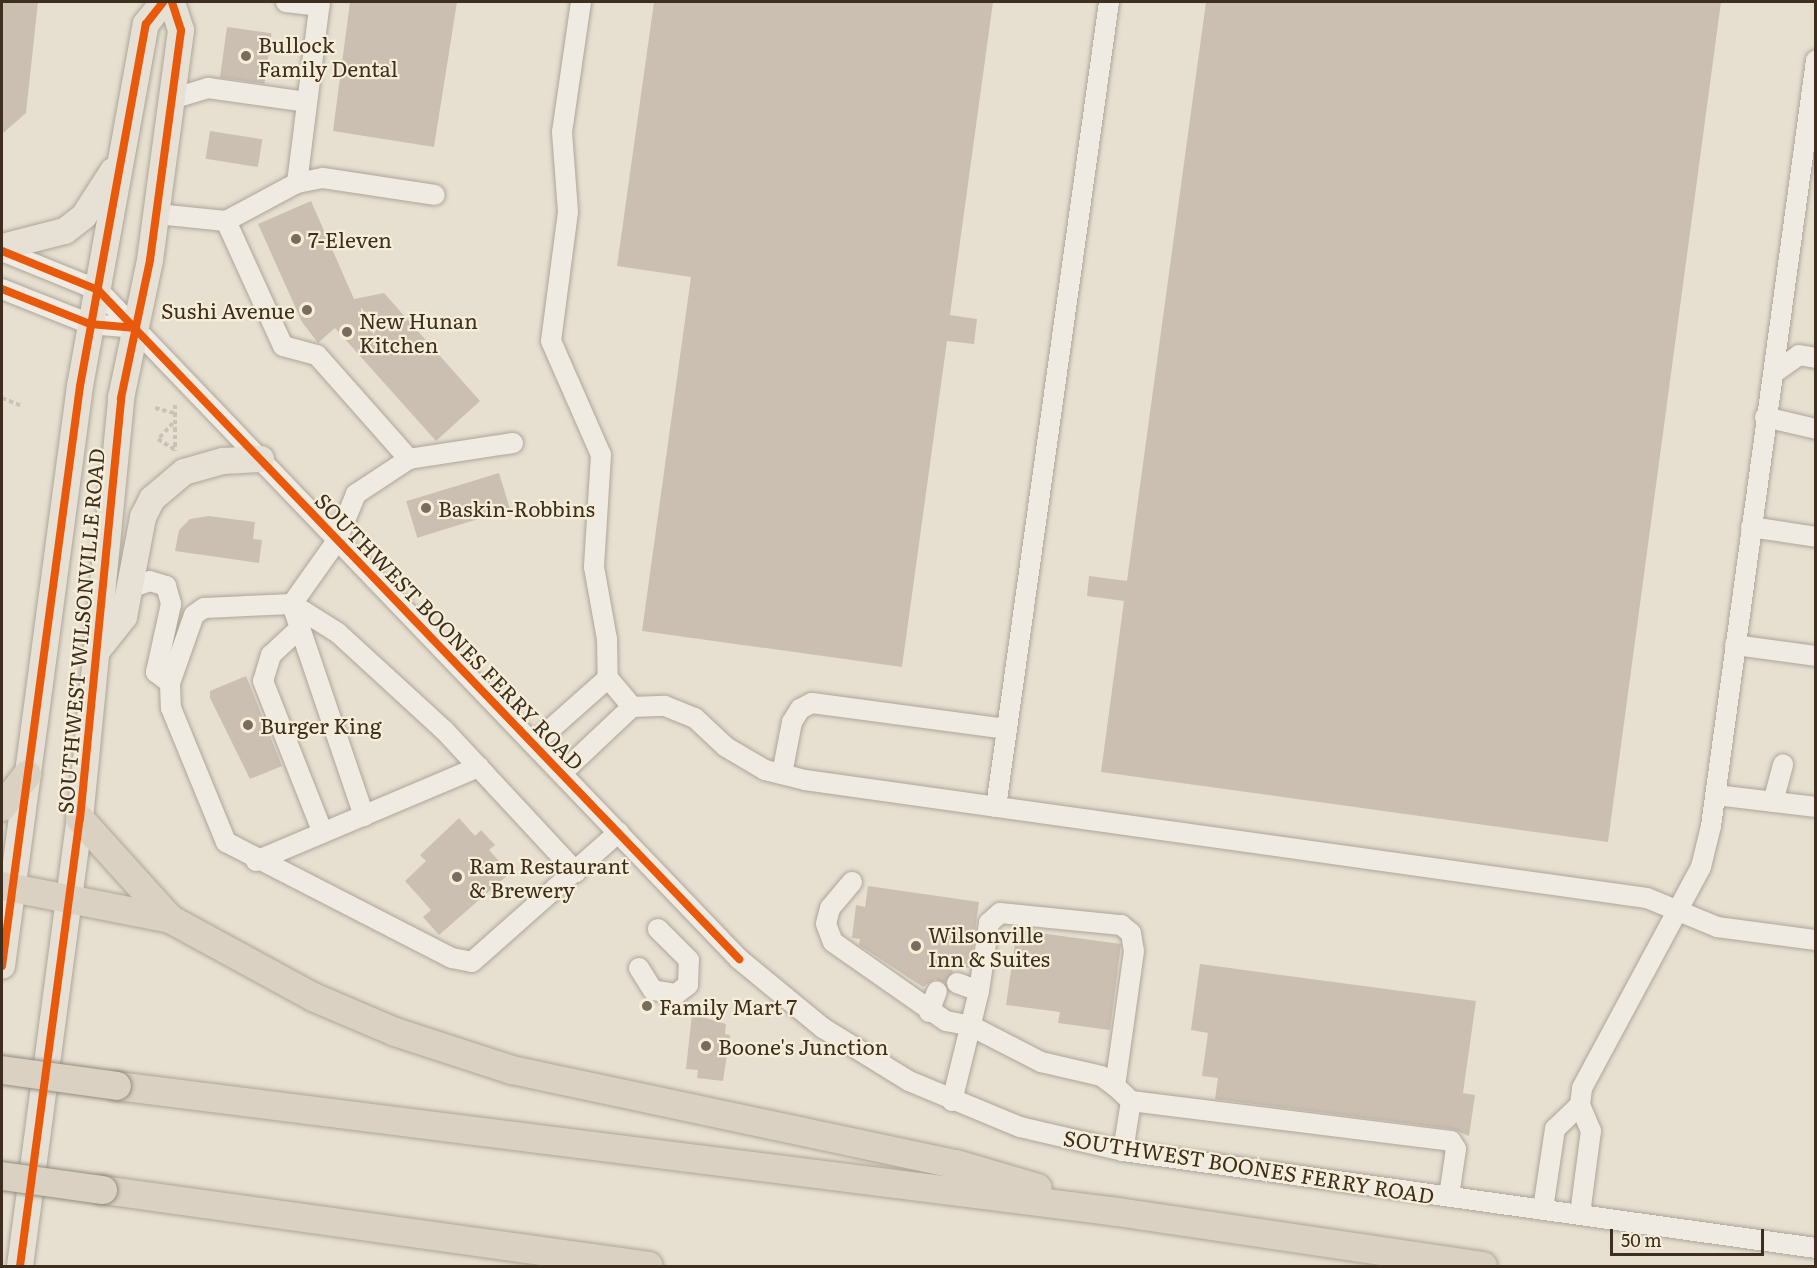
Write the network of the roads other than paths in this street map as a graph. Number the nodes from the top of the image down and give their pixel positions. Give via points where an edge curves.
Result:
1 (164, 2) edge
2 (172, 2) edge
3 (286, 2) edge
4 (581, 2) edge
5 (1109, 2) edge
6 (320, 4) edge
7 (1815, 60) edge
8 (172, 99) junction
9 (306, 102) junction
10 (122, 155) junction
11 (297, 183) junction
12 (435, 195) dead end
13 (157, 214) junction
14 (226, 221) junction
15 (2, 247) edge
16 (2, 251) edge
17 (2, 289) edge
18 (98, 290) junction
19 (90, 324) junction
20 (136, 328) junction
21 (1815, 357) edge
22 (1775, 372) junction
23 (1765, 417) junction
24 (1815, 429) edge
25 (513, 443) dead end
26 (261, 459) junction
27 (409, 459) junction
28 (1751, 526) junction
29 (1815, 537) edge
30 (336, 542) junction
31 (130, 588) junction
32 (292, 604) junction
33 (300, 628) junction
34 (1735, 645) junction
35 (1815, 656) edge
36 (92, 657) junction
37 (608, 678) junction
38 (170, 683) junction
39 (632, 707) junction
40 (1007, 729) junction
41 (536, 742) junction
42 (1783, 764) dead end
43 (479, 767) junction
44 (563, 772) junction
45 (782, 774) junction
46 (27, 775) junction
47 (1716, 795) junction
48 (1773, 802) junction
49 (2, 807) edge
50 (996, 807) junction
51 (1815, 807) edge
52 (364, 816) junction
53 (80, 819) junction
54 (619, 832) junction
55 (323, 833) junction
56 (256, 861) junction
57 (576, 872) junction
58 (852, 882) dead end
59 (7, 887) edge
60 (69, 901) junction
61 (1676, 911) junction
62 (170, 919) junction
63 (658, 929) dead end
64 (1815, 940) edge
65 (2, 966) edge
66 (639, 968) dead end
67 (957, 983) dead end
68 (937, 991) dead end
69 (979, 991) junction
70 (929, 1012) junction
71 (971, 1026) junction
72 (2, 1070) edge
73 (1115, 1086) junction
74 (952, 1101) junction
75 (1131, 1101) junction
76 (1580, 1105) junction
77 (1123, 1151) junction
78 (2, 1176) edge
79 (1449, 1196) junction
80 (1543, 1209) junction
81 (1117, 1212) junction
82 (1580, 1214) junction
83 (1815, 1248) edge
84 (20, 1266) edge
85 (649, 1266) edge
86 (1484, 1266) edge

1 - 10 main road, SOUTHWEST WILSONVILLE ROAD via 146,24
1 - 20 main road via 164,56 137,256
2 - 8 main road, SOUTHWEST WILSONVILLE ROAD via 182,30
3 - 6 street
4 - 37 street via 562,132 568,212 551,341 601,455 594,567 608,639
5 - 40 street
6 - 9 street
7 - 22 street
8 - 9 street via 208,88
8 - 13 main road, SOUTHWEST WILSONVILLE ROAD
9 - 11 street
10 - 15 main road via 84,216 65,231
10 - 18 main road, SOUTHWEST WILSONVILLE ROAD
11 - 12 street via 322,178
11 - 14 street
13 - 14 street
13 - 20 main road, SOUTHWEST WILSONVILLE ROAD
14 - 27 street via 283,346 317,355
16 - 18 street, SOUTHWEST BOONES FERRY ROAD
17 - 19 street
18 - 19 main road, SOUTHWEST WILSONVILLE ROAD
18 - 20 street, SOUTHWEST BOONES FERRY ROAD
19 - 20 street
19 - 46 main road, SOUTHWEST WILSONVILLE ROAD
20 - 26 street, SOUTHWEST BOONES FERRY ROAD
20 - 36 main road, SOUTHWEST WILSONVILLE ROAD via 121,398
21 - 22 street via 1799,355
22 - 23 street
23 - 24 street
23 - 28 street
25 - 27 street
26 - 30 street, SOUTHWEST BOONES FERRY ROAD
26 - 31 main road via 223,461 184,472 164,486 143,517
27 - 30 street via 356,494
28 - 29 street
28 - 34 street
30 - 32 street
30 - 41 street, SOUTHWEST BOONES FERRY ROAD
31 - 36 main road via 124,617
31 - 38 street via 150,581 166,586 171,604 156,672
32 - 33 street
32 - 38 street via 204,608 194,615
32 - 43 street via 338,633
33 - 52 street
33 - 55 street via 271,655 262,681
34 - 35 street
34 - 47 street
36 - 53 main road, SOUTHWEST WILSONVILLE ROAD
37 - 39 street
37 - 41 street
38 - 56 street via 171,708 226,842
39 - 44 street
39 - 45 street via 665,706 695,718 726,747
40 - 45 street via 812,703 800,708 792,722
40 - 50 street
41 - 44 street, SOUTHWEST BOONES FERRY ROAD
42 - 48 street
43 - 52 street
43 - 57 street
44 - 54 street, SOUTHWEST BOONES FERRY ROAD
45 - 50 street
46 - 49 highway
46 - 59 main road, SOUTHWEST WILSONVILLE ROAD
47 - 48 street
47 - 61 street via 1701,867
48 - 51 street
50 - 61 street via 1647,898
52 - 55 street
53 - 60 main road, SOUTHWEST WILSONVILLE ROAD
53 - 62 highway
54 - 57 street
54 - 74 street, SOUTHWEST BOONES FERRY ROAD via 776,992 872,1061
55 - 56 street
56 - 57 street via 452,958 472,962
58 - 70 street via 830,908 826,924 833,942
59 - 60 highway
59 - 65 main road, SOUTHWEST WILSONVILLE ROAD
60 - 62 highway
60 - 84 main road, SOUTHWEST WILSONVILLE ROAD
61 - 64 street via 1717,927
61 - 76 street via 1596,1054
62 - 81 highway via 324,1001 395,1032 512,1070 956,1164
63 - 66 street via 689,960 688,985 676,994 653,990
67 - 69 street
68 - 70 street
69 - 71 street
69 - 73 street via 989,923 1000,913 1120,925 1131,933 1134,951
70 - 71 street
71 - 73 street via 1041,1062 1101,1076
71 - 74 street
72 - 81 highway, bridge
73 - 75 street
74 - 77 street, SOUTHWEST BOONES FERRY ROAD via 1020,1127
75 - 77 street
75 - 79 street via 1451,1141 1456,1149
76 - 80 street via 1556,1129
76 - 82 street via 1591,1131
77 - 79 street, SOUTHWEST BOONES FERRY ROAD
78 - 85 highway, bridge
79 - 80 street, SOUTHWEST BOONES FERRY ROAD
80 - 82 street, SOUTHWEST BOONES FERRY ROAD
81 - 86 highway
82 - 83 street, SOUTHWEST BOONES FERRY ROAD

